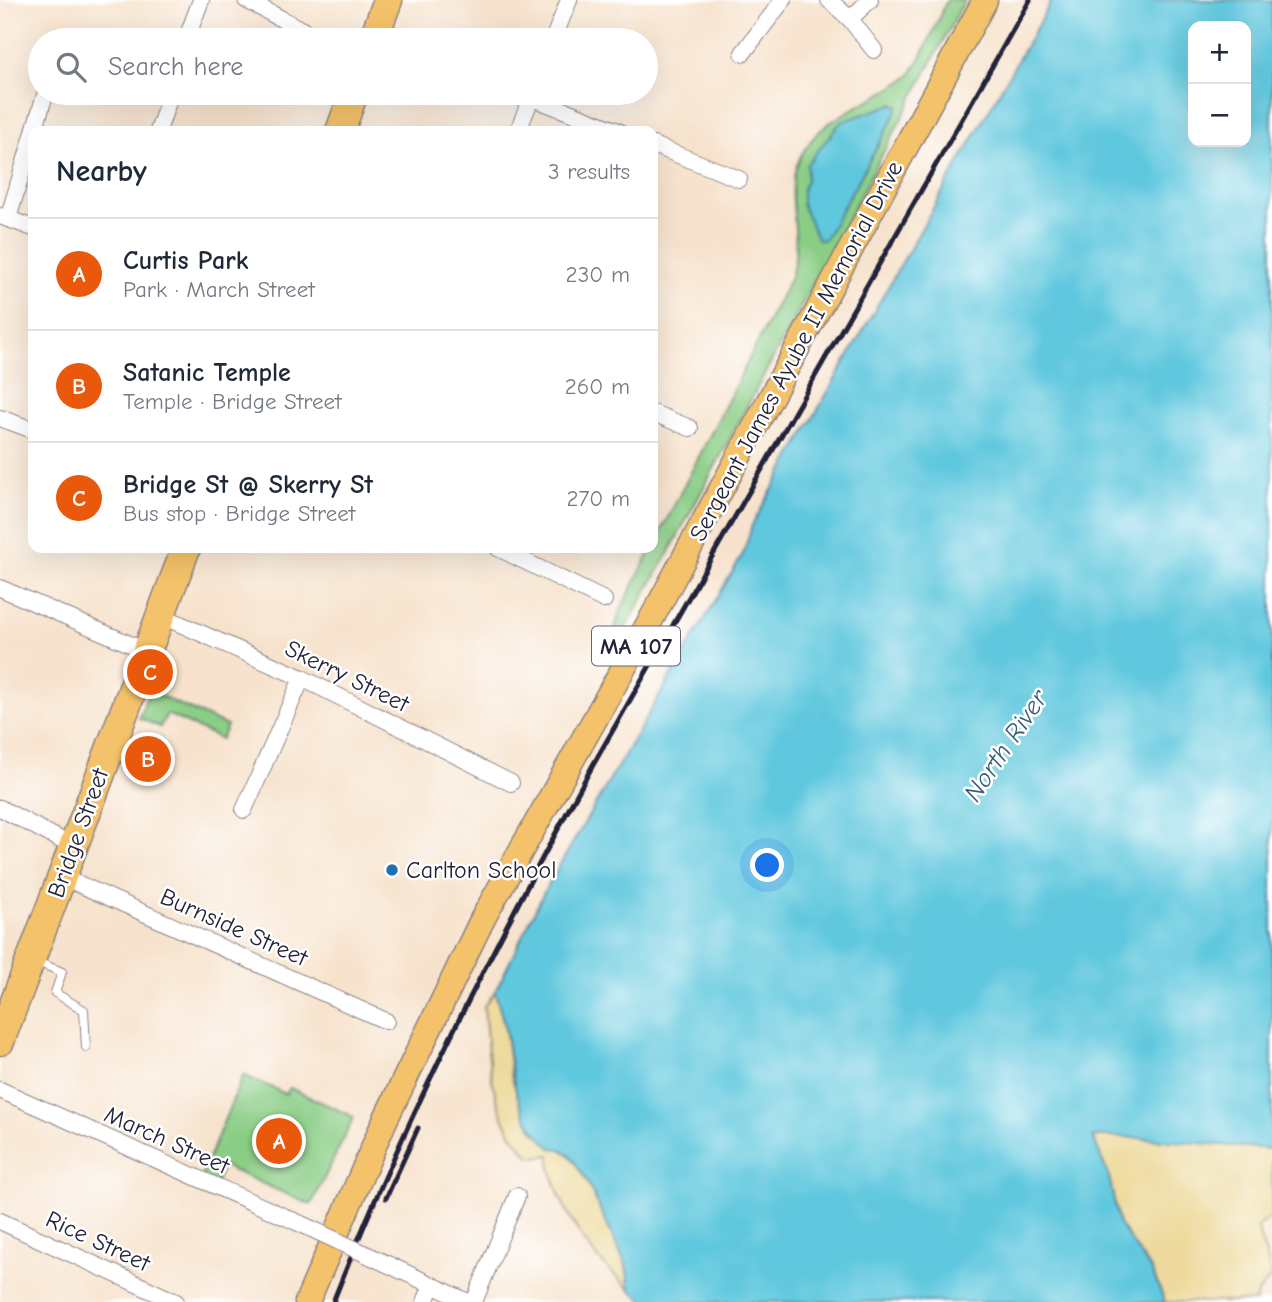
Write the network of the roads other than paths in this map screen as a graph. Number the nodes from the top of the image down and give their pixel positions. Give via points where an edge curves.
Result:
1 (201, 0) edge
2 (246, 0) edge
3 (388, 0) edge
4 (569, 0) edge
5 (783, 0) edge
6 (829, 0) edge
7 (870, 0) edge
8 (985, 0) edge
9 (850, 19) junction
10 (190, 28) edge
11 (298, 28) edge
12 (380, 28) edge
13 (558, 28) edge
14 (874, 50) dead end
15 (743, 53) dead end
16 (42, 105) edge
17 (167, 105) edge
18 (350, 105) edge
19 (525, 105) edge
20 (555, 105) edge
21 (36, 126) edge
22 (160, 126) edge
23 (342, 126) edge
24 (519, 126) edge
25 (606, 126) edge
26 (658, 147) edge
27 (28, 150) edge
28 (739, 179) dead end
29 (4, 218) edge
30 (28, 226) edge
31 (658, 415) edge
32 (0, 418) edge
33 (28, 428) edge
34 (690, 428) dead end
35 (184, 553) edge
36 (508, 553) edge
37 (0, 589) edge
38 (604, 600) dead end
39 (160, 615) junction
40 (146, 651) junction
41 (302, 678) junction
42 (510, 783) dead end
43 (0, 808) edge
44 (244, 810) dead end
45 (74, 848) junction
46 (62, 877) junction
47 (31, 960) junction
48 (386, 1021) dead end
49 (0, 1041) edge
50 (86, 1047) dead end
51 (0, 1090) edge
52 (517, 1196) dead end
53 (0, 1221) edge
54 (432, 1285) junction
55 (176, 1302) edge
56 (307, 1302) edge
57 (425, 1302) edge
58 (468, 1302) edge
59 (474, 1302) edge

1 - 10 street
2 - 11 street
3 - 12 highway
4 - 13 street
5 - 15 street
6 - 9 street
7 - 9 street
8 - 56 main road, Sergeant James Ayube II Memorial Drive / MA 107 via 654,614 483,918 385,1120
9 - 14 street
16 - 21 street
17 - 22 street
18 - 23 highway
19 - 24 street
20 - 25 street
26 - 28 street
27 - 29 street
29 - 30 street
31 - 34 street
32 - 33 street
35 - 39 highway, Bridge Street
36 - 38 street
37 - 40 street
39 - 40 highway, Bridge Street
39 - 41 street, Skerry Street
40 - 45 highway, Bridge Street
41 - 42 street, Skerry Street
41 - 44 street
43 - 45 street
45 - 46 highway, Bridge Street
46 - 47 highway, Bridge Street
46 - 48 street, Burnside Street
47 - 49 highway, Bridge Street
47 - 50 lane via 62,972 55,993 84,1010
51 - 54 street, March Street, bridge
52 - 59 street
53 - 55 street, Rice Street
54 - 57 street
54 - 58 street, March Street

